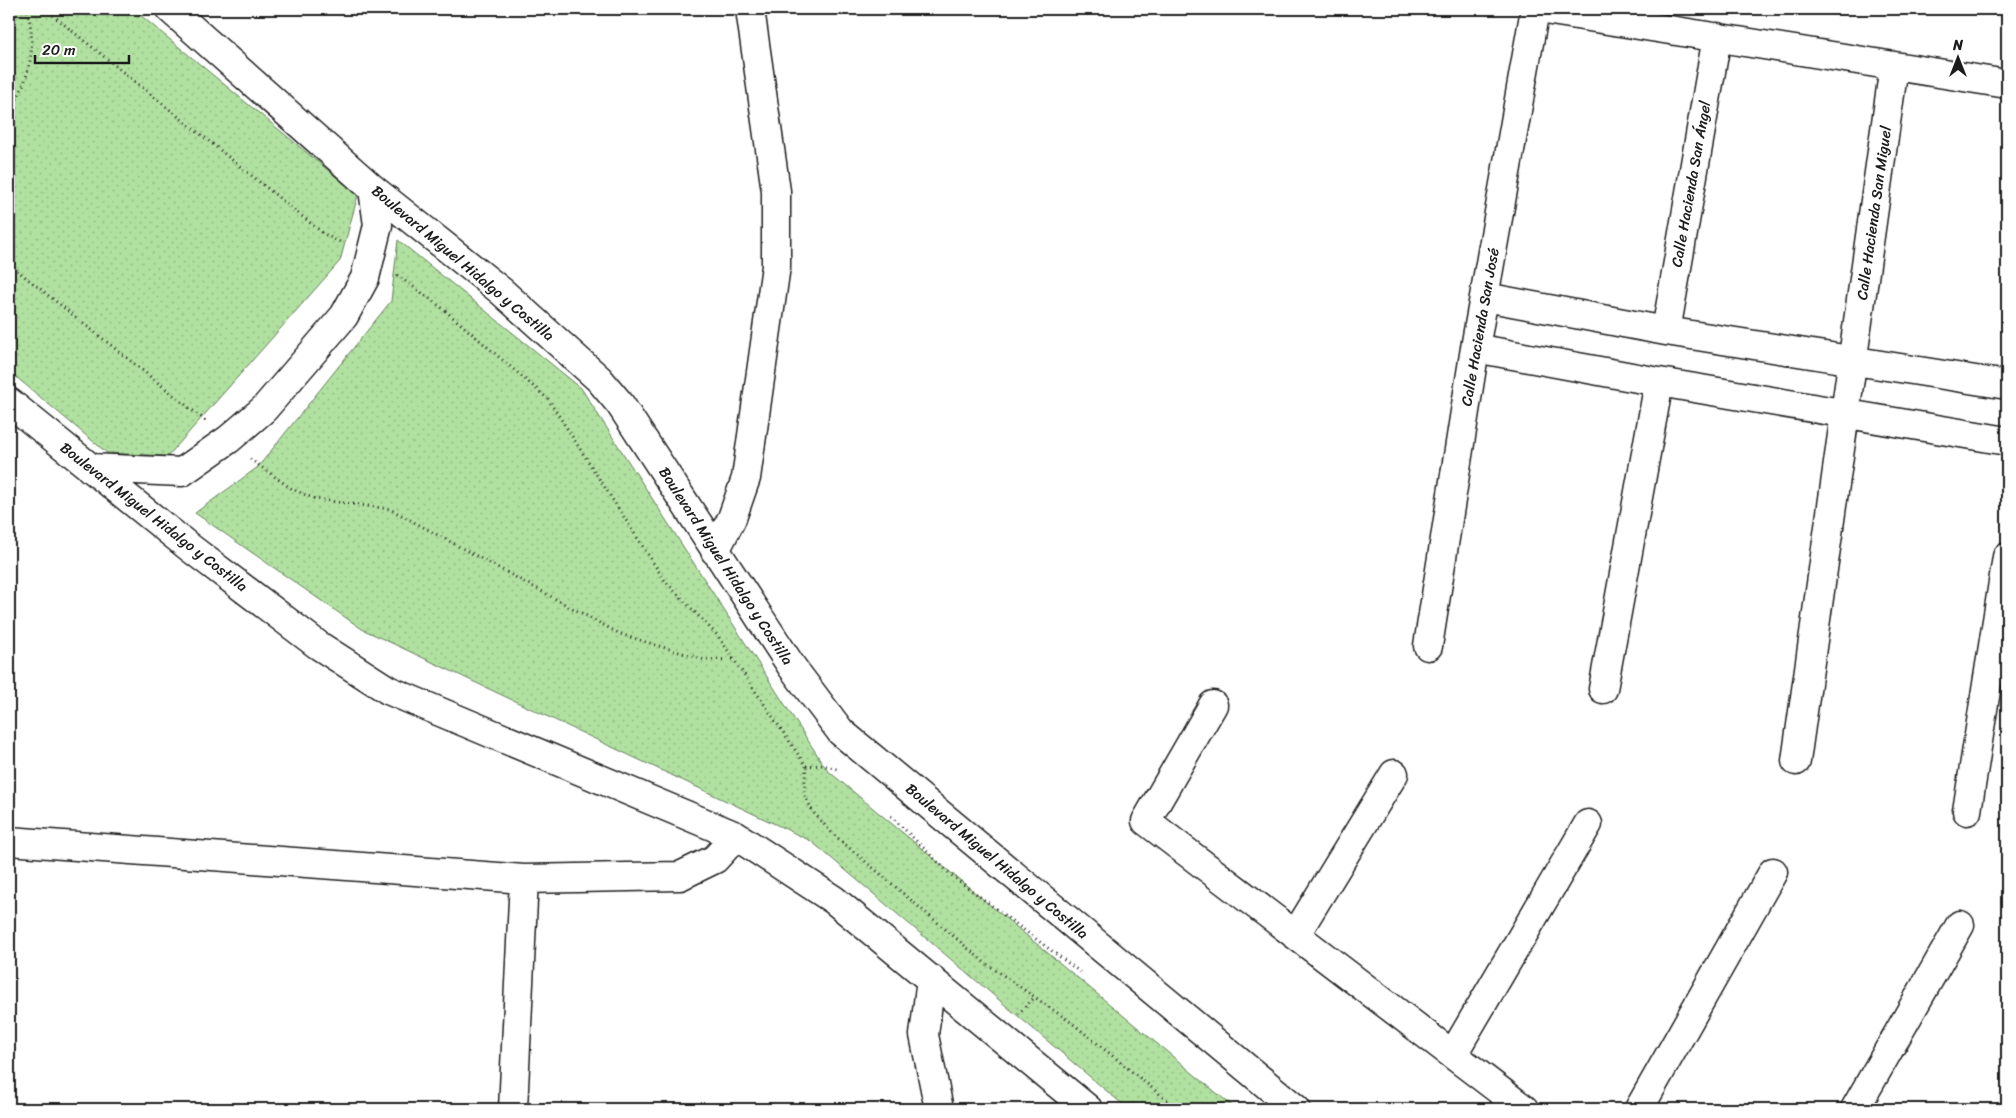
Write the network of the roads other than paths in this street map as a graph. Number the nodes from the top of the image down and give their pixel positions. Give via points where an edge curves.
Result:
1 (170, 9) edge
2 (750, 9) edge
3 (1535, 9) edge
4 (1539, 9) edge
5 (1717, 37) junction
6 (1894, 66) junction
7 (2007, 84) edge
8 (373, 189) junction
9 (1485, 297) junction
10 (1666, 330) junction
11 (1475, 348) junction
12 (1853, 359) junction
13 (1659, 382) junction
14 (2007, 385) edge
15 (9, 402) edge
16 (1846, 413) junction
17 (2007, 441) edge
18 (100, 475) junction
19 (715, 551) junction
20 (2007, 556) edge
21 (1428, 646) dead end
22 (1603, 689) dead end
23 (1213, 705) dead end
24 (1796, 761) dead end
25 (1394, 774) dead end
26 (1967, 811) dead end
27 (1588, 824) dead end
28 (736, 836) junction
29 (9, 842) edge
30 (1773, 872) dead end
31 (524, 879) junction
32 (1960, 925) dead end
33 (1296, 934) junction
34 (931, 980) junction
35 (1453, 1054) junction
36 (513, 1109) edge
37 (939, 1109) edge
38 (1088, 1109) edge
39 (1296, 1109) edge
40 (1524, 1109) edge
41 (1639, 1109) edge
42 (1855, 1109) edge

1 - 8 street, Boulevard Miguel Hidalgo y Costilla
2 - 19 street via 776,191 776,266 746,478 732,518
3 - 9 street, Calle Hacienda San José
4 - 5 street
5 - 6 street
5 - 10 street, Calle Hacienda San Ángel
6 - 7 street
6 - 12 street, Calle Hacienda San Miguel
8 - 18 street via 378,225 366,278 344,316 264,409 182,472
8 - 19 street, Boulevard Miguel Hidalgo y Costilla via 501,292 599,379 620,404
9 - 10 street
9 - 11 street, Calle Hacienda San José
10 - 12 street
11 - 13 street
11 - 21 street, Calle Hacienda San José
12 - 14 street
12 - 16 street, Calle Hacienda San Miguel
13 - 16 street
13 - 22 street
15 - 18 street, Boulevard Miguel Hidalgo y Costilla
16 - 17 street
16 - 24 street, Calle Hacienda San Miguel
18 - 28 street, Boulevard Miguel Hidalgo y Costilla via 318,645 388,690
19 - 39 street, Boulevard Miguel Hidalgo y Costilla via 792,668 842,732
20 - 26 street
23 - 33 street via 1146,821
25 - 33 street
27 - 35 street
28 - 31 street via 715,859 680,876
28 - 34 street, Boulevard Miguel Hidalgo y Costilla via 834,900
29 - 31 street
30 - 41 street
31 - 36 street
32 - 42 street
33 - 35 street
34 - 37 street via 924,1035
34 - 38 street, Boulevard Miguel Hidalgo y Costilla
35 - 40 street

